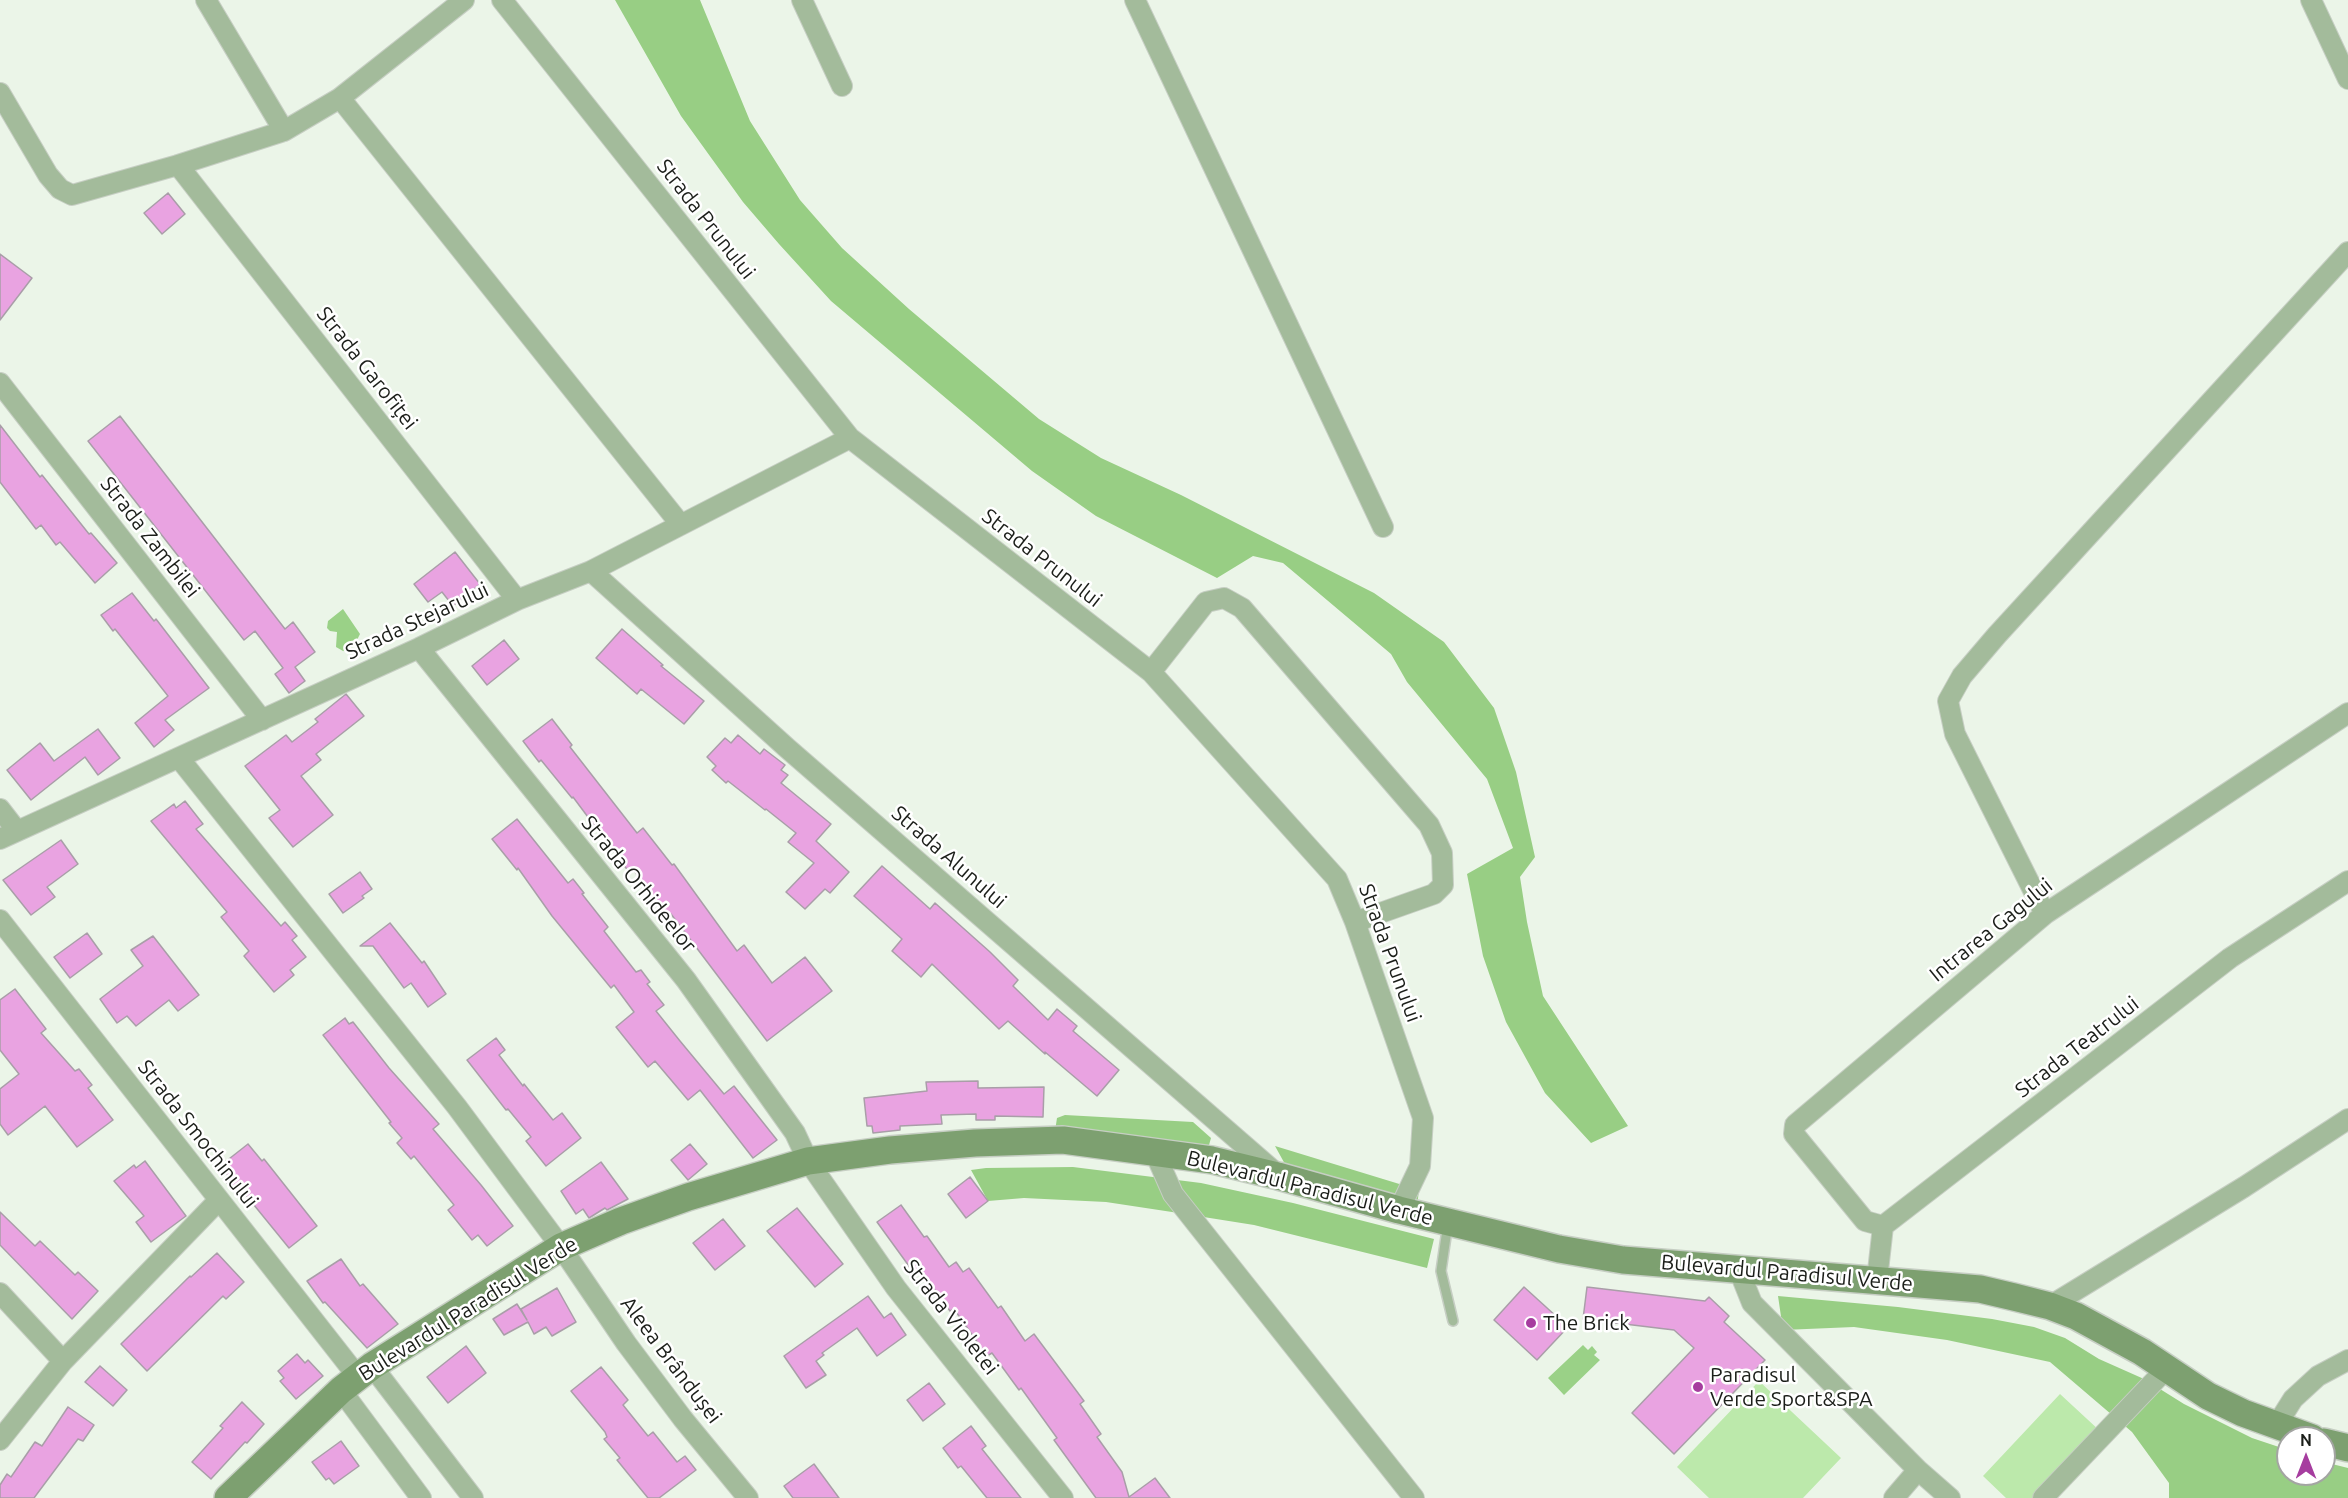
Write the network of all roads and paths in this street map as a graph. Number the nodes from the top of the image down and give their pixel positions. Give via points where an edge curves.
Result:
1 (206, 0) edge
2 (464, 0) edge
3 (502, 0) edge
4 (802, 0) edge
5 (1135, 0) edge
6 (2311, 0) edge
7 (2348, 79) edge
8 (842, 86) dead end
9 (0, 93) edge
10 (340, 98) junction
11 (284, 131) junction
12 (178, 165) junction
13 (2348, 252) edge
14 (0, 383) edge
15 (850, 438) junction
16 (681, 525) junction
17 (1383, 527) dead end
18 (591, 571) junction
19 (517, 600) junction
20 (419, 648) junction
21 (1150, 672) junction
22 (2348, 713) edge
23 (262, 720) junction
24 (179, 758) junction
25 (0, 809) edge
26 (8, 835) edge
27 (2348, 881) edge
28 (2045, 914) junction
29 (0, 921) edge
30 (1355, 922) junction
31 (2348, 1119) edge
32 (1155, 1153) junction
33 (808, 1161) junction
34 (1278, 1176) junction
35 (219, 1200) junction
36 (1400, 1210) junction
37 (1449, 1222) junction
38 (1883, 1226) junction
39 (561, 1247) junction
40 (1738, 1268) junction
41 (1877, 1280) junction
42 (0, 1293) edge
43 (2050, 1306) junction
44 (1453, 1321) dead end
45 (63, 1360) junction
46 (2348, 1360) edge
47 (2166, 1369) junction
48 (357, 1378) junction
49 (2276, 1426) joint
50 (0, 1440) edge
51 (1918, 1470) junction
52 (228, 1498) edge
53 (421, 1498) edge
54 (473, 1498) edge
55 (748, 1498) edge
56 (1063, 1498) edge
57 (1414, 1498) edge
58 (1894, 1498) edge
59 (1950, 1498) edge
60 (2043, 1498) edge

1 - 11 street
2 - 10 street
3 - 15 street, Strada Prunului
4 - 8 street
5 - 17 street
6 - 7 street
9 - 12 street via 48,175 60,189 72,195
10 - 11 street
10 - 16 street
11 - 12 street
12 - 19 street, Strada Garofiței
13 - 28 street via 1997,635 1962,676 1948,701 1955,734
14 - 23 street, Strada Zambilei
15 - 16 street, Strada Stejarului
15 - 21 street, Strada Prunului
16 - 18 street, Strada Stejarului
18 - 19 street, Strada Stejarului
18 - 34 street, Strada Alunului via 796,756
19 - 20 street, Strada Stejarului
20 - 23 street, Strada Stejarului
20 - 33 street, Strada Orhideelor via 686,980 795,1133
21 - 30 street, Strada Prunului via 1338,879
21 - 30 street via 1206,602 1224,598 1242,608 1430,825 1442,853 1443,885 1434,894
22 - 28 street, Intrarea Gagului
23 - 24 street, Strada Stejarului
24 - 26 street, Strada Stejarului
24 - 39 street via 457,1107
25 - 26 street
27 - 38 street, Strada Teatrului via 2230,958
28 - 38 street, Intrarea Gagului via 1795,1125 1794,1134 1864,1221
29 - 35 street, Strada Smochinului
30 - 36 street, Strada Prunului via 1423,1118 1420,1166
31 - 43 street
32 - 33 street, Bulevardul Paradisul Verde via 1063,1140 922,1147
32 - 34 street, Bulevardul Paradisul Verde via 1212,1160
32 - 57 street via 1173,1194
33 - 39 street, Bulevardul Paradisul Verde via 665,1205
33 - 56 street, Strada Violetei via 896,1288
34 - 36 street, Bulevardul Paradisul Verde
35 - 45 street
35 - 48 street, Strada Smochinului
36 - 37 street, Bulevardul Paradisul Verde
37 - 40 street, Bulevardul Paradisul Verde via 1623,1260
37 - 44 lane via 1441,1271
38 - 41 street
39 - 48 street, Bulevardul Paradisul Verde
39 - 55 street, Aleea Brândușei via 626,1343
40 - 41 street, Bulevardul Paradisul Verde
40 - 51 street via 1752,1303
41 - 43 street, Bulevardul Paradisul Verde via 1980,1289
42 - 45 street
43 - 47 street, Bulevardul Paradisul Verde via 2142,1352
45 - 50 street
46 - 49 street via 2318,1376 2294,1399
47 - 49 street, Bulevardul Paradisul Verde via 2208,1396
47 - 60 street
48 - 52 street, Bulevardul Paradisul Verde
48 - 53 street
48 - 54 street
51 - 58 street
51 - 59 street

